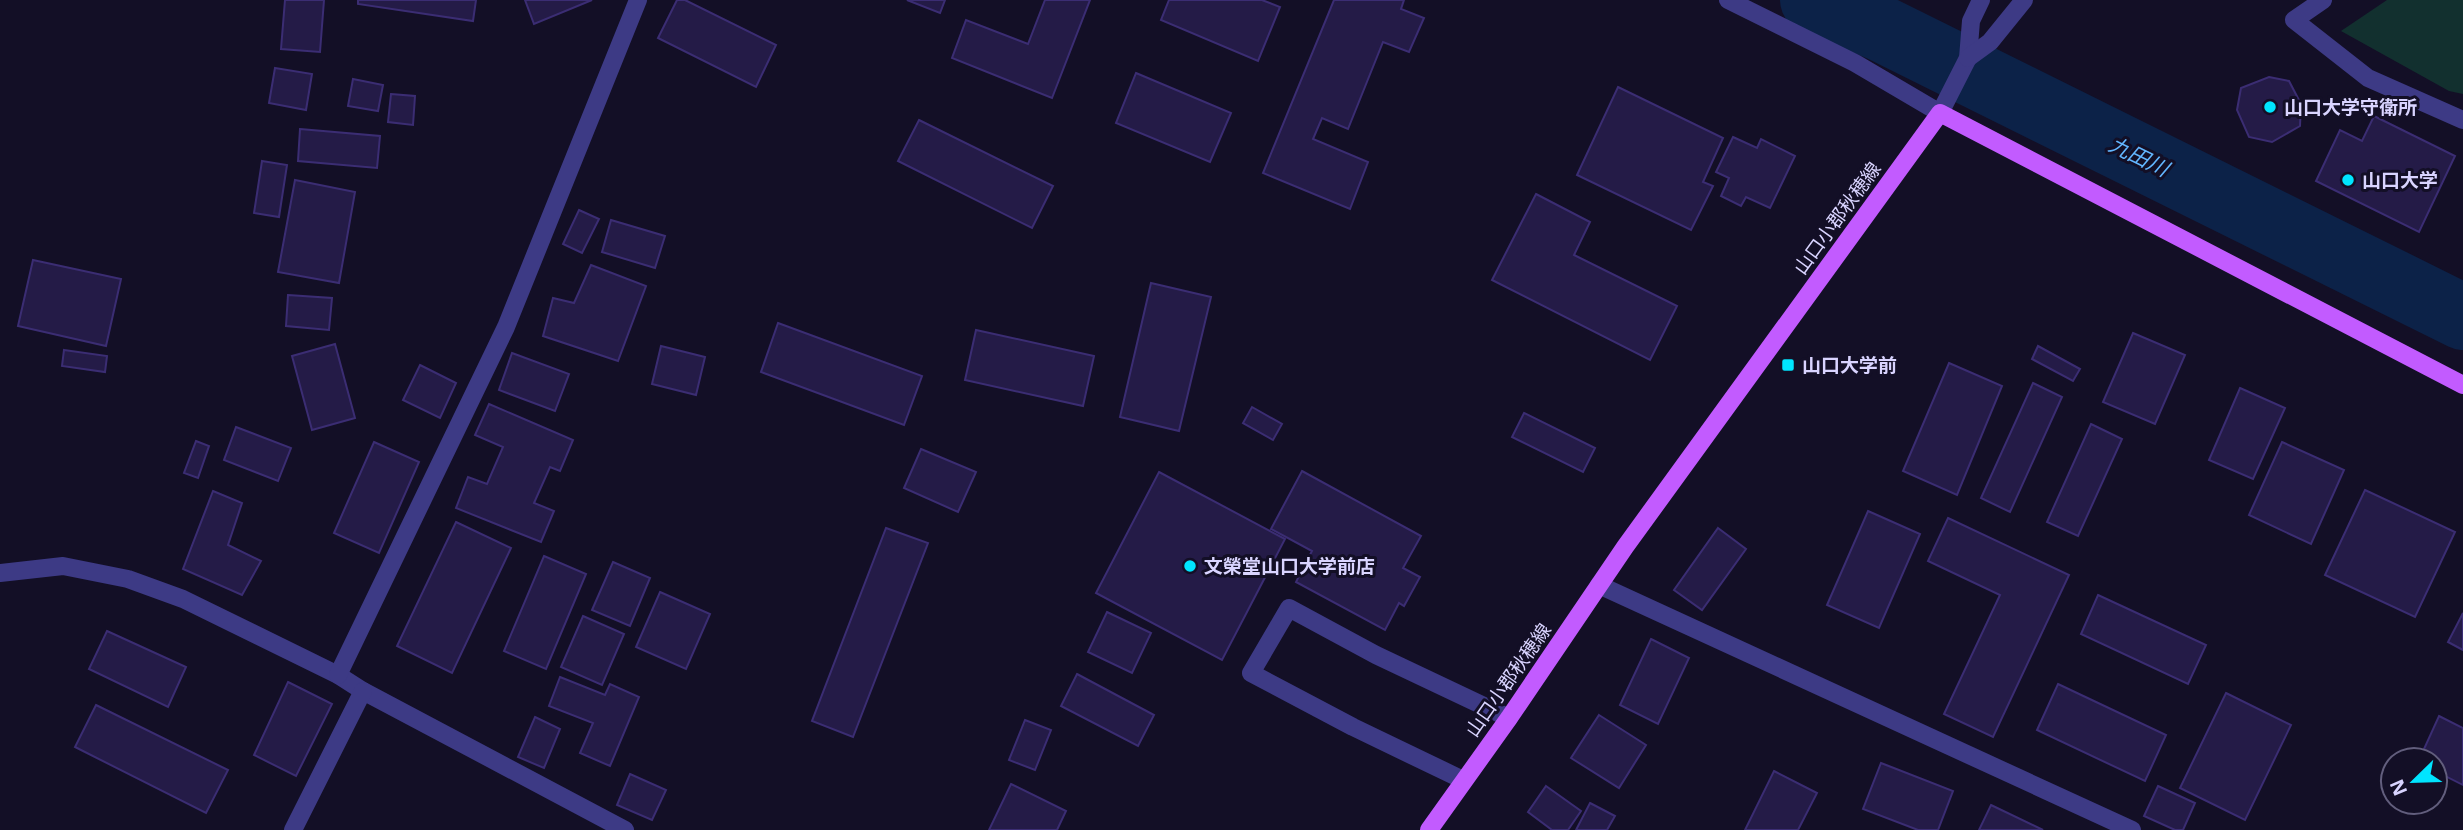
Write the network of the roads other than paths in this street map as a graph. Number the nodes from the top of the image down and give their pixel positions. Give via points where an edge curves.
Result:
1 (638, 0) edge
2 (1728, 0) edge
3 (1981, 0) edge
4 (2024, 0) edge
5 (2323, 0) edge
6 (1968, 58) junction
7 (1940, 113) junction
8 (2463, 120) edge
9 (2463, 384) edge
10 (0, 573) edge
11 (1599, 585) junction
12 (338, 675) junction
13 (363, 691) junction
14 (1509, 718) junction
15 (1464, 780) junction
16 (293, 830) edge
17 (625, 830) edge
18 (1429, 830) edge
19 (2132, 830) edge

1 - 12 street via 506,327
2 - 7 street via 1855,63
3 - 6 street via 1971,21
4 - 6 street via 1990,42
5 - 8 street via 2294,20 2368,78
6 - 7 street
7 - 9 main road
7 - 11 main road, 山口小郡秋穂線
10 - 12 street via 63,566 128,579 183,599
11 - 14 main road, 山口小郡秋穂線
11 - 19 street
12 - 13 street
13 - 16 street
13 - 17 street
14 - 15 main road, 山口小郡秋穂線
14 - 15 street via 1289,608 1251,673
15 - 18 main road, 山口小郡秋穂線

